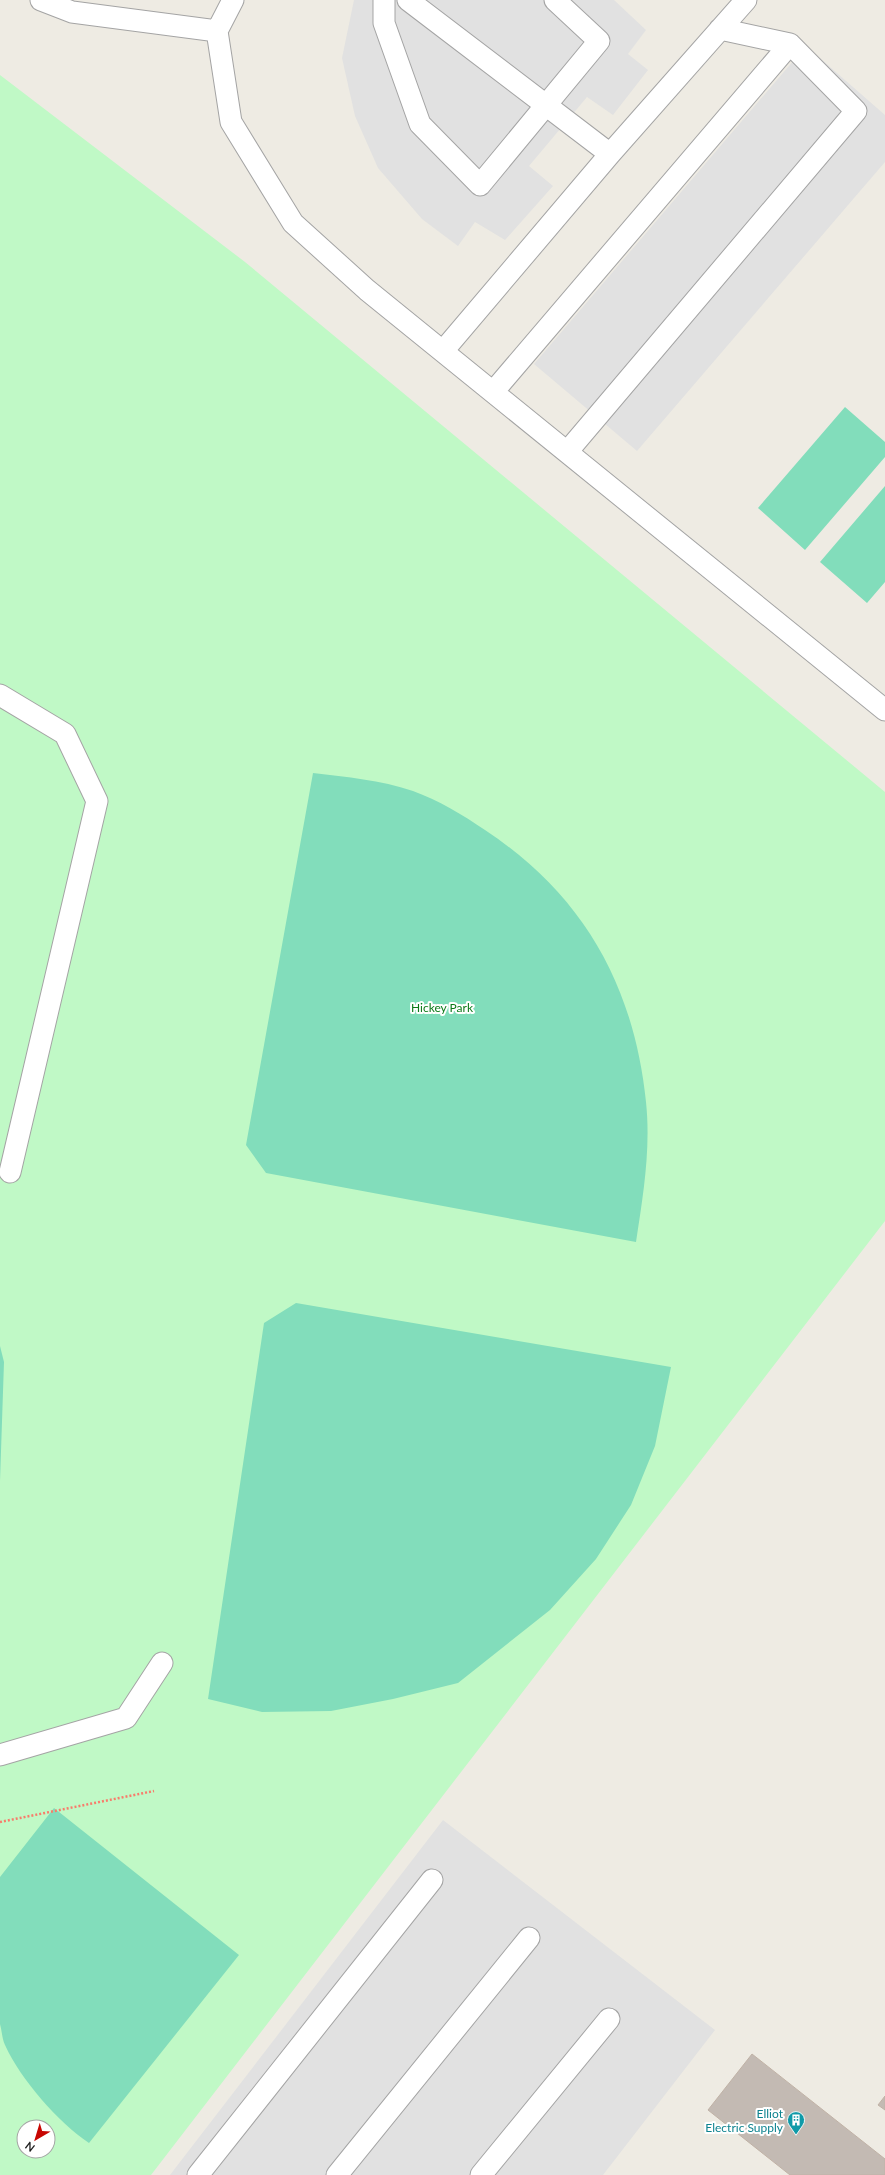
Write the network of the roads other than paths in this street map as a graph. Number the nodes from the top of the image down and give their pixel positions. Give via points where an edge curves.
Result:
1 (41, 0) edge
2 (233, 0) edge
3 (384, 0) edge
4 (408, 0) edge
5 (555, 0) edge
6 (746, 0) edge
7 (720, 29) junction
8 (217, 31) junction
9 (790, 44) junction
10 (546, 105) junction
11 (610, 154) junction
12 (443, 352) junction
13 (493, 392) junction
14 (567, 452) junction
15 (0, 695) edge
16 (885, 710) edge
17 (10, 1172) dead end
18 (162, 1663) dead end
19 (0, 1755) edge
20 (432, 1880) dead end
21 (529, 1938) dead end
22 (610, 2019) dead end
23 (198, 2175) edge
24 (337, 2175) edge
25 (481, 2175) edge

1 - 8 lane via 72,12
2 - 8 lane
3 - 10 lane via 384,23 420,124 480,185
4 - 10 lane
5 - 10 lane via 599,41
6 - 7 lane
7 - 9 lane
7 - 11 lane
8 - 12 lane via 231,122 294,223 367,290
9 - 13 lane
9 - 14 lane via 856,111
10 - 11 lane
11 - 12 lane
12 - 13 lane
13 - 14 lane
14 - 16 lane
15 - 17 lane via 65,734 97,801
18 - 19 lane via 126,1718
20 - 23 lane
21 - 24 lane
22 - 25 lane

